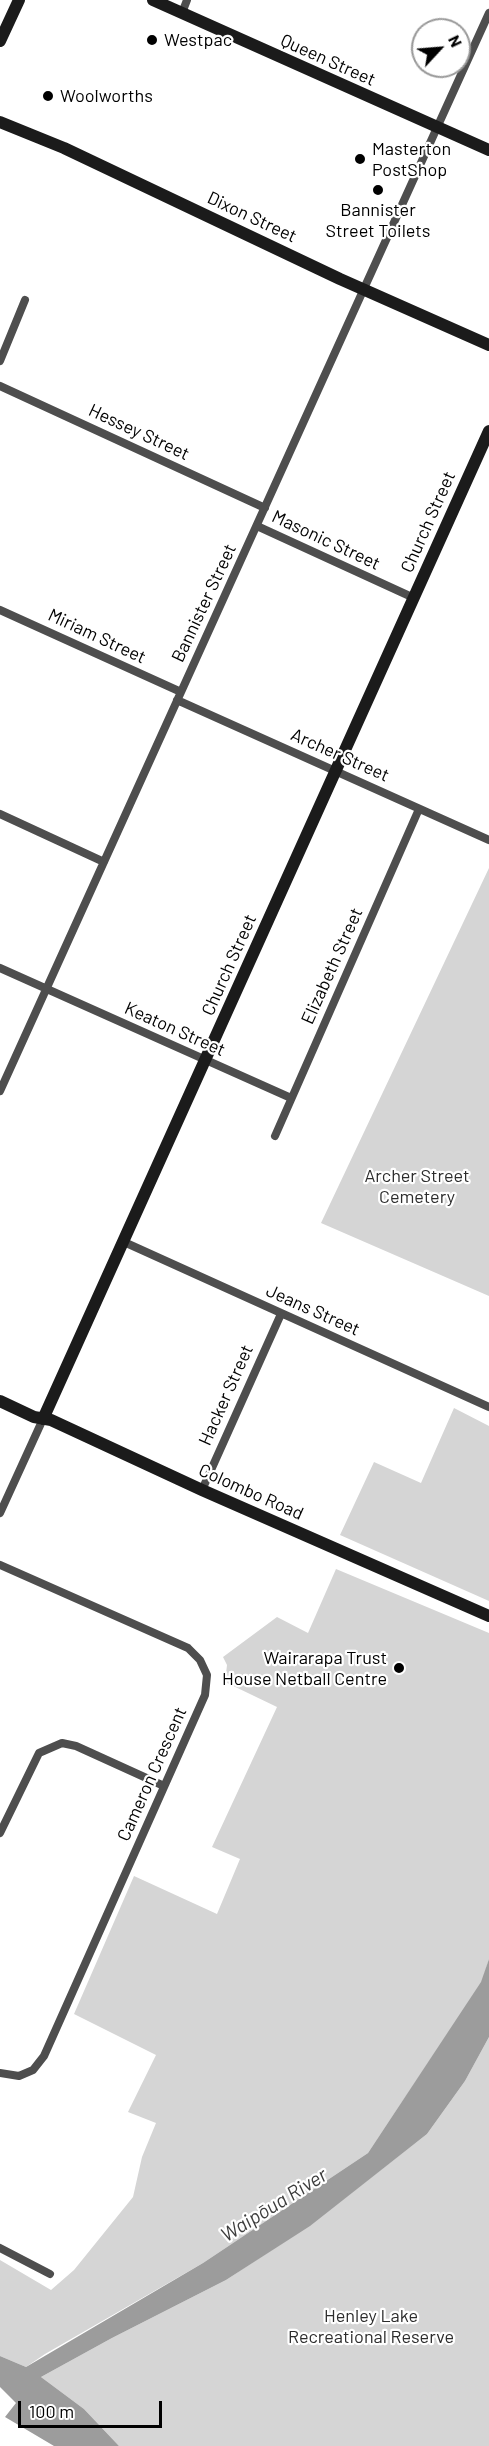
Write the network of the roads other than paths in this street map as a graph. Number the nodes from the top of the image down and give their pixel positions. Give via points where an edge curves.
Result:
1 (19, 0) edge
2 (153, 0) edge
3 (187, 0) edge
4 (182, 13) junction
5 (489, 13) edge
6 (0, 41) edge
7 (0, 122) edge
8 (438, 128) junction
9 (489, 150) edge
10 (364, 290) junction
11 (25, 300) dead end
12 (489, 345) edge
13 (0, 361) edge
14 (0, 386) edge
15 (489, 431) edge
16 (265, 508) junction
17 (257, 526) junction
18 (414, 598) junction
19 (0, 610) edge
20 (179, 696) junction
21 (336, 771) junction
22 (419, 809) junction
23 (0, 814) edge
24 (489, 840) edge
25 (104, 862) junction
26 (0, 968) edge
27 (46, 988) junction
28 (205, 1061) junction
29 (0, 1091) edge
30 (291, 1098) junction
31 (274, 1136) dead end
32 (124, 1242) junction
33 (280, 1314) junction
34 (0, 1401) edge
35 (489, 1407) edge
36 (43, 1419) junction
37 (202, 1490) junction
38 (0, 1514) edge
39 (0, 1565) edge
40 (489, 1616) edge
41 (164, 1786) junction
42 (0, 1833) edge
43 (0, 2073) edge
44 (0, 2248) edge
45 (50, 2274) dead end

1 - 6 street
2 - 4 street, Queen Street
3 - 4 street
4 - 8 street, Queen Street
5 - 8 street, Bannister Street
7 - 10 street, Dixon Street via 64,148
8 - 9 street, Queen Street
8 - 10 street, Bannister Street
10 - 12 street, Dixon Street
10 - 16 street, Bannister Street
11 - 13 street
14 - 16 street, Hessey Street
15 - 18 street, Church Street
16 - 17 street, Bannister Street
17 - 18 street, Masonic Street
17 - 20 street, Bannister Street
18 - 21 street, Church Street
19 - 20 street, Miriam Street
20 - 21 street, Archer Street
20 - 25 street, Bannister Street
21 - 22 street, Archer Street
21 - 28 street, Church Street
22 - 24 street, Archer Street
22 - 30 street, Elizabeth Street
23 - 25 street
25 - 27 street, Bannister Street
26 - 27 street, Keaton Street
27 - 28 street, Keaton Street
27 - 29 street, Bannister Street
28 - 30 street, Keaton Street
28 - 32 street, Church Street
30 - 31 street, Elizabeth Street
32 - 33 street, Jeans Street
32 - 36 street, Church Street
33 - 35 street, Jeans Street
33 - 37 street, Hacker Street
34 - 36 street, Colombo Road
36 - 37 street, Colombo Road
36 - 38 street, Church Street
37 - 40 street, Colombo Road
39 - 41 street, Cameron Crescent via 188,1648 200,1660 207,1675 205,1695
41 - 42 street via 62,1743 39,1753
41 - 43 street, Cameron Crescent via 44,2056 33,2070 19,2076
44 - 45 street

